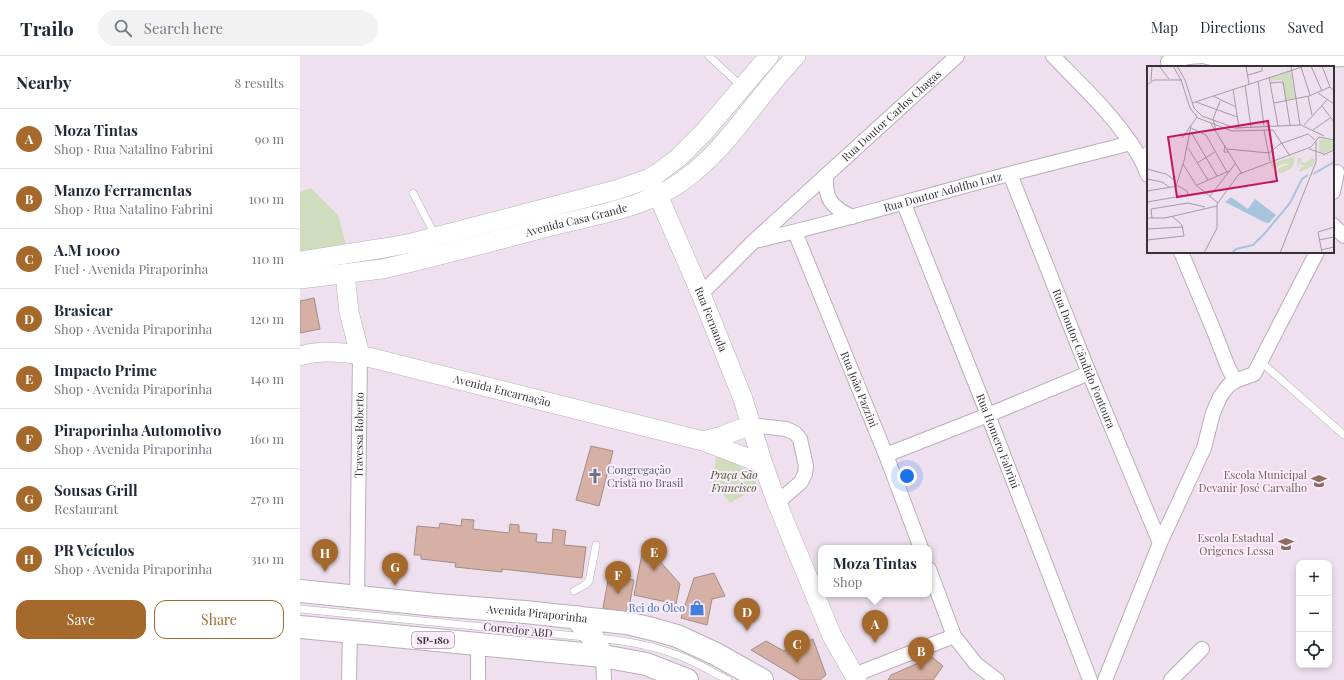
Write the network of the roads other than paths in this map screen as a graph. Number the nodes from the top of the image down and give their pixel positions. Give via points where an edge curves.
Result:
1 (709, 56) edge
2 (769, 56) edge
3 (796, 56) edge
4 (957, 56) edge
5 (1053, 56) edge
6 (1203, 56) edge
7 (1344, 59) edge
8 (1168, 62) edge
9 (1231, 65) edge
10 (742, 87) junction
11 (1131, 143) junction
12 (1144, 153) edge
13 (1147, 170) edge
14 (1338, 171) edge
15 (1010, 174) junction
16 (826, 175) junction
17 (648, 179) junction
18 (1334, 188) edge
19 (413, 193) dead end
20 (658, 195) junction
21 (904, 204) junction
22 (852, 216) junction
23 (1334, 226) edge
24 (795, 232) junction
25 (1344, 236) edge
26 (754, 241) junction
27 (439, 246) junction
28 (1181, 253) edge
29 (1316, 253) edge
30 (300, 261) edge
31 (345, 274) junction
32 (300, 279) edge
33 (701, 294) junction
34 (360, 355) junction
35 (300, 356) edge
36 (1260, 361) junction
37 (1089, 373) junction
38 (1235, 381) junction
39 (988, 415) junction
40 (751, 425) junction
41 (1344, 435) edge
42 (703, 441) junction
43 (886, 455) junction
44 (763, 464) junction
45 (778, 504) junction
46 (1160, 543) junction
47 (596, 545) dead end
48 (920, 545) edge
49 (932, 578) edge
50 (300, 591) edge
51 (574, 591) dead end
52 (357, 597) junction
53 (300, 609) edge
54 (576, 617) junction
55 (300, 627) edge
56 (350, 631) junction
57 (954, 636) junction
58 (593, 638) junction
59 (478, 644) junction
60 (1202, 649) dead end
61 (604, 656) junction
62 (851, 678) edge
63 (349, 680) edge
64 (478, 680) edge
65 (604, 680) edge
66 (687, 680) edge
67 (728, 680) edge
68 (762, 680) edge
69 (997, 680) edge
70 (1090, 680) edge
71 (1105, 680) edge
72 (1171, 680) edge

1 - 10 lane
2 - 10 street, Avenida Casa Grande
3 - 20 street, Avenida Casa Grande via 711,157 676,186
4 - 16 street, Rua Doutor Carlos Chagas
5 - 11 street via 1109,115
6 - 8 street
6 - 9 street
7 - 9 street
10 - 17 street, Avenida Casa Grande via 699,138 678,158
11 - 12 street
11 - 15 street, Rua Doutor Adolfho Lutz
12 - 13 street
14 - 18 street
15 - 21 street, Rua Doutor Adolfho Lutz
15 - 37 street, Rua Doutor Cândido Fontoura
16 - 22 street via 827,196 841,212
16 - 26 street, Rua Doutor Carlos Chagas
17 - 20 street, Rua Fernanda
17 - 27 street, Avenida Casa Grande
19 - 27 lane
20 - 27 street, Avenida Casa Grande via 622,208
20 - 33 street, Rua Fernanda
21 - 22 street, Rua Doutor Adolfho Lutz
21 - 39 street, Rua Homero Fabrini
22 - 24 street, Rua Doutor Adolfho Lutz
23 - 25 street
24 - 26 street, Rua Doutor Adolfho Lutz
24 - 43 street, Rua João Pazzini
26 - 33 street, Rua Doutor Carlos Chagas
27 - 30 street, Avenida Casa Grande via 384,248
27 - 31 street, Avenida Casa Grande via 382,269
28 - 38 street
29 - 36 street
31 - 32 street, Avenida Casa Grande
31 - 34 street, Travessa Roberto via 349,312
33 - 40 street, Rua Fernanda
34 - 35 street, Avenida Encarnação via 323,352
34 - 42 street, Avenida Encarnação
34 - 52 street, Travessa Roberto
36 - 38 street via 1254,374
36 - 41 lane
37 - 39 street
37 - 46 street, Rua Doutor Cândido Fontoura
38 - 46 street via 1228,386 1213,413 1204,448
39 - 43 street
39 - 70 street, Rua Homero Fabrini
40 - 42 street, Avenida Encarnação
40 - 44 street, Rua Fernanda
40 - 45 street, Avenida Encarnação via 786,429 800,439 806,466 805,474 801,482
42 - 44 street, Avenida Encarnação
43 - 48 street, Rua João Pazzini
44 - 45 street
45 - 62 street
46 - 71 street
47 - 51 lane via 590,582
49 - 57 street
50 - 52 main road, Avenida Piraporinha
52 - 54 main road, Avenida Piraporinha
53 - 58 lane, Corredor ABD
54 - 58 main road
54 - 68 main road, Avenida Piraporinha via 627,623 677,636
55 - 56 main road, SP-180
56 - 59 main road, SP-180
56 - 63 street
57 - 62 street
57 - 69 street via 976,664
58 - 61 main road
58 - 67 lane, Corredor ABD via 642,644 662,650 686,658
59 - 61 main road, SP-180
59 - 64 street
60 - 72 street
61 - 65 street
61 - 66 main road, SP-180 via 646,664

